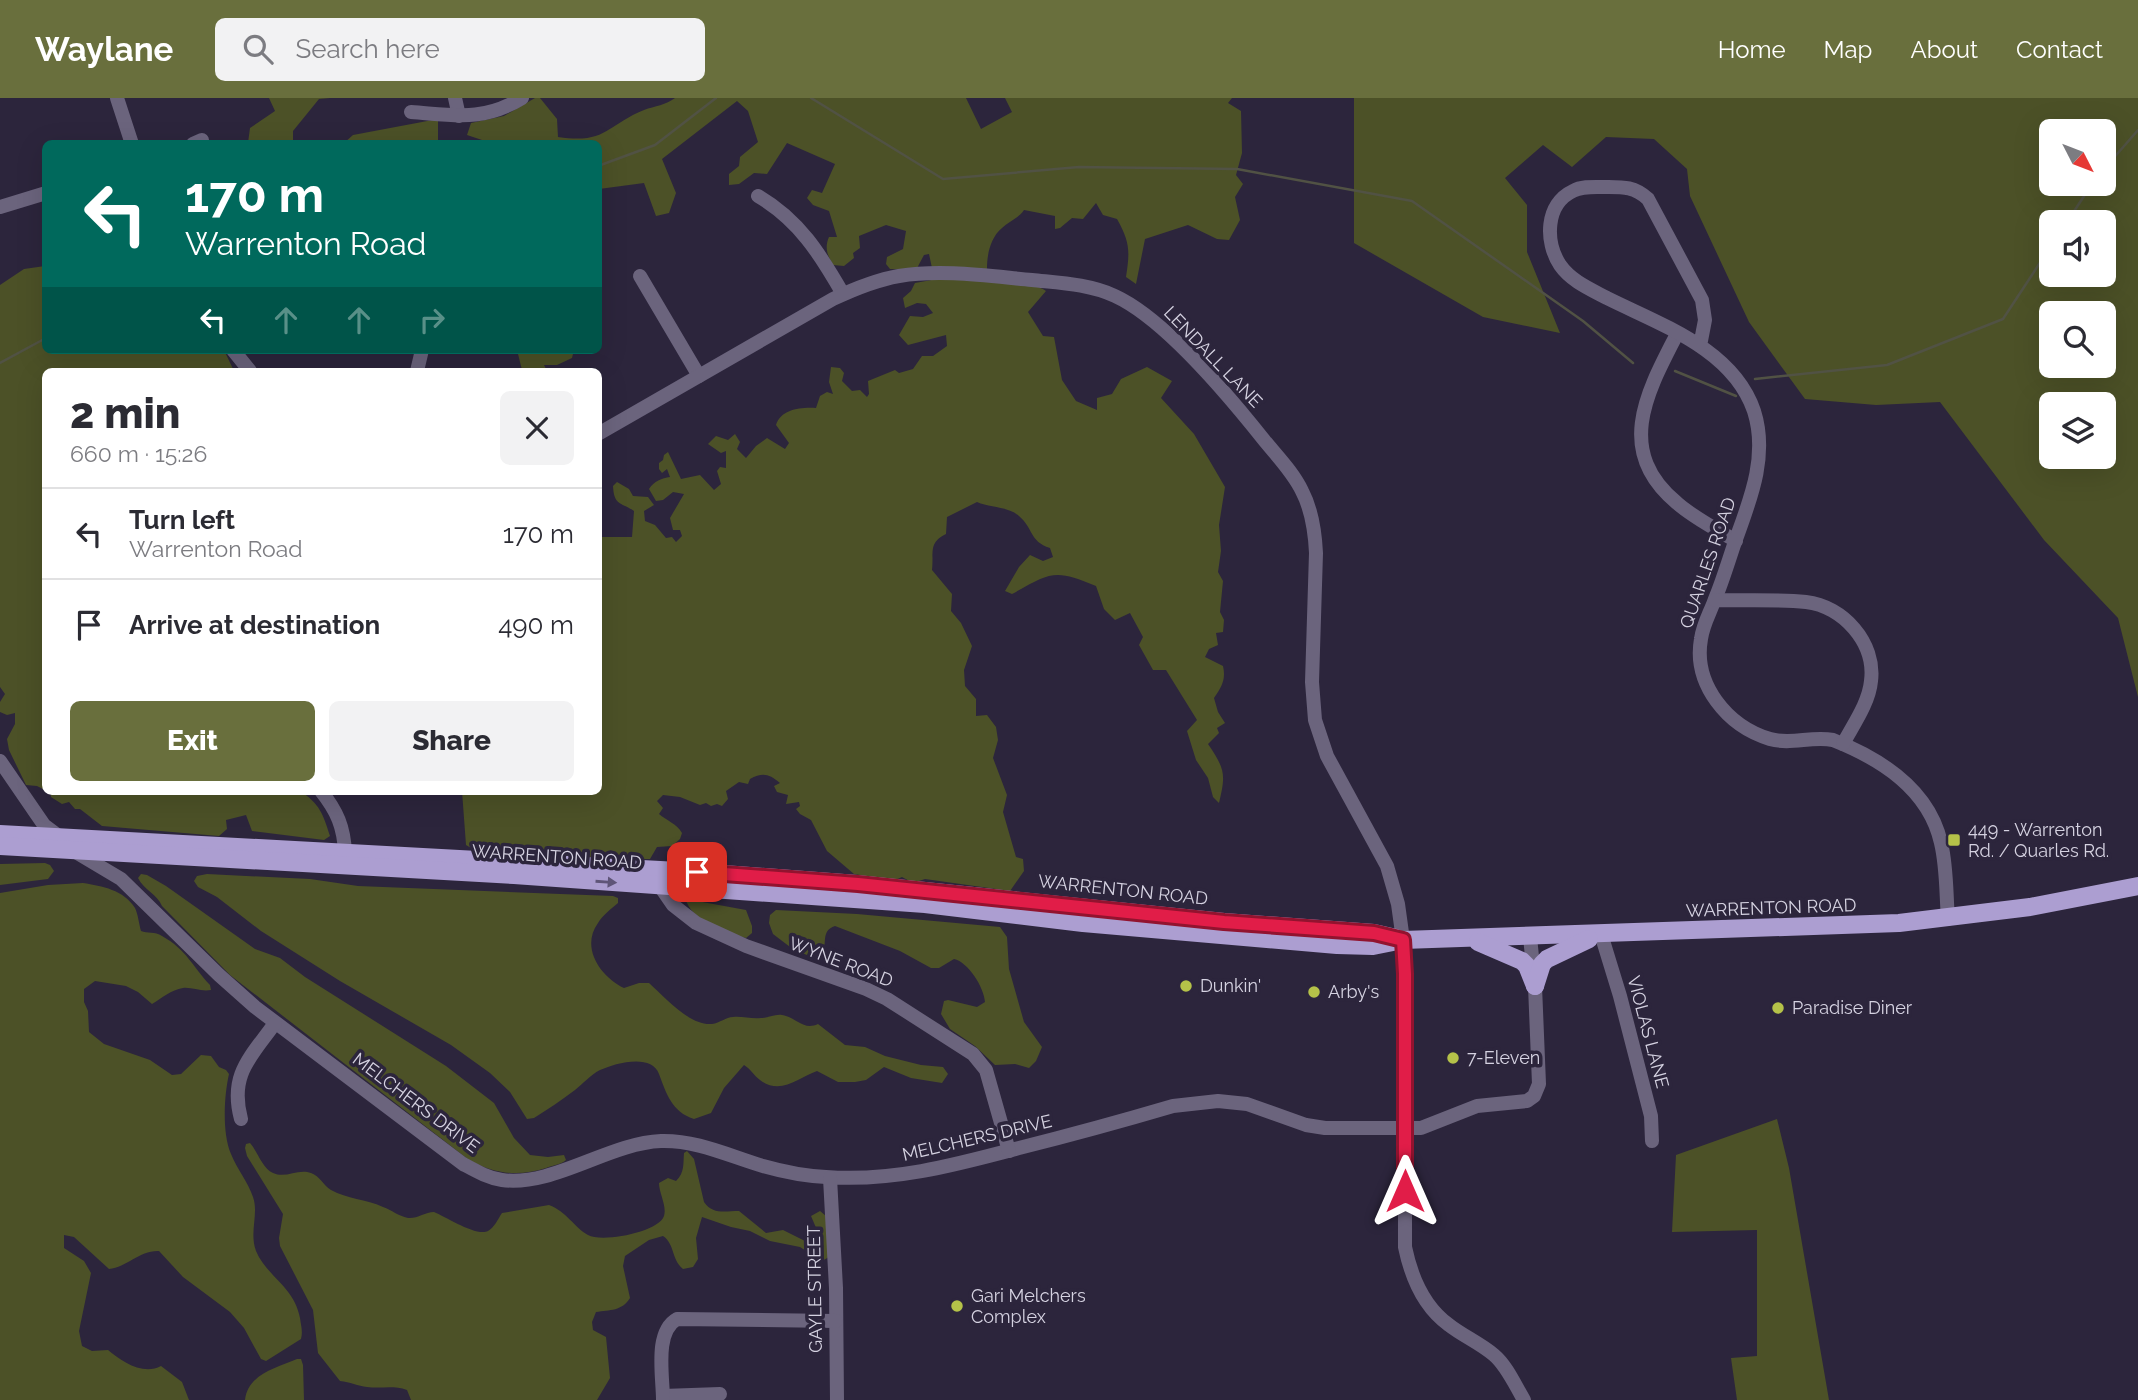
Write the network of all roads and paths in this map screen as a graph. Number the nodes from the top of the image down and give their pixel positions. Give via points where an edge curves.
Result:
1 (117, 98) edge
2 (455, 98) edge
3 (522, 98) edge
4 (411, 112) dead end
5 (460, 116) junction
6 (131, 140) edge
7 (42, 194) edge
8 (758, 196) dead end
9 (0, 208) edge
10 (640, 276) dead end
11 (843, 294) junction
12 (1677, 334) junction
13 (1700, 346) junction
14 (236, 354) edge
15 (248, 368) edge
16 (699, 376) junction
17 (602, 432) edge
18 (1736, 541) junction
19 (1715, 600) junction
20 (1843, 744) junction
21 (0, 761) edge
22 (324, 795) edge
23 (28, 804) junction
24 (0, 834) edge
25 (27, 835) junction
26 (60, 837) junction
27 (0, 846) edge
28 (73, 850) junction
29 (116, 853) junction
30 (345, 853) junction
31 (650, 869) junction
32 (121, 879) junction
33 (659, 885) junction
34 (2138, 886) edge
35 (1948, 919) junction
36 (1599, 934) junction
37 (1530, 937) junction
38 (1469, 939) junction
39 (1403, 940) junction
40 (1535, 986) junction
41 (275, 1023) junction
42 (242, 1119) dead end
43 (1404, 1128) junction
44 (1652, 1142) dead end
45 (1009, 1151) junction
46 (830, 1178) junction
47 (836, 1321) junction
48 (720, 1394) dead end
49 (663, 1398) edge
50 (837, 1400) edge
51 (1524, 1400) edge

1 - 6 street
2 - 5 street
3 - 5 street via 496,112
4 - 5 street
7 - 9 street
8 - 11 street via 808,237
10 - 16 street
11 - 16 street, LENDALL LANE
11 - 39 street, LENDALL LANE via 883,279 939,274 1098,289 1116,296 1174,340 1237,407 1293,475 1308,504 1316,553 1315,720 1327,756 1387,866
12 - 13 street, QUARLES ROAD
12 - 13 street, QUARLES ROAD via 1576,281 1561,266 1555,256 1550,219 1565,196 1581,188 1614,187 1634,189 1648,199 1702,300 1705,312
12 - 18 street via 1646,397 1640,424 1643,454 1671,498
13 - 18 street, QUARLES ROAD via 1742,385 1756,422 1755,485
14 - 15 street
16 - 17 street, LENDALL LANE
18 - 19 street, QUARLES ROAD
19 - 20 street, QUARLES ROAD via 1703,628 1700,657 1705,682 1721,708 1742,726 1770,739 1822,738
19 - 20 street via 1808,602 1833,611 1850,624 1869,654 1871,681
20 - 35 street, QUARLES ROAD via 1895,773 1927,808 1941,841
21 - 23 street
22 - 30 street via 341,822
23 - 25 street
23 - 26 street
24 - 25 main road, WARRENTON ROAD
25 - 26 main road, WARRENTON ROAD
26 - 30 main road, WARRENTON ROAD
27 - 28 main road, WARRENTON ROAD
28 - 29 main road, WARRENTON ROAD
28 - 32 street, MELCHERS DRIVE
29 - 32 street
29 -> 33 main road, WARRENTON ROAD
30 - 31 main road, WARRENTON ROAD
31 - 33 street, WYNE ROAD
31 - 39 main road, WARRENTON ROAD via 858,884 1374,933
32 - 41 street, MELCHERS DRIVE
33 - 39 main road, WARRENTON ROAD via 925,904 1301,943 1373,946
33 - 45 street, WYNE ROAD via 673,905 696,923 866,989 973,1054 986,1070
34 - 35 main road, WARRENTON ROAD
35 - 36 main road, WARRENTON ROAD
36 - 37 main road, WARRENTON ROAD
36 - 40 main road via 1547,959
36 - 44 street, VIOLAS LANE via 1651,1116
37 - 38 main road, WARRENTON ROAD
37 - 40 street
38 - 39 main road, WARRENTON ROAD
38 - 40 main road via 1522,961
39 - 43 street, LENDALL LANE
40 - 43 street, MELCHERS DRIVE via 1539,1084 1534,1096 1520,1102 1477,1105 1420,1128
41 - 42 street via 241,1072 236,1096
41 - 46 street, MELCHERS DRIVE via 463,1164 492,1177 532,1179 624,1148 676,1141 790,1173
43 - 45 street, MELCHERS DRIVE via 1325,1128 1247,1104 1196,1102
43 - 51 street, LENDALL LANE via 1409,1264 1432,1311 1494,1355
45 - 46 street, MELCHERS DRIVE via 928,1172
46 - 47 street, GAYLE STREET
47 - 49 street via 684,1317 670,1322 662,1339
47 - 50 street, GAYLE STREET
48 - 49 street

